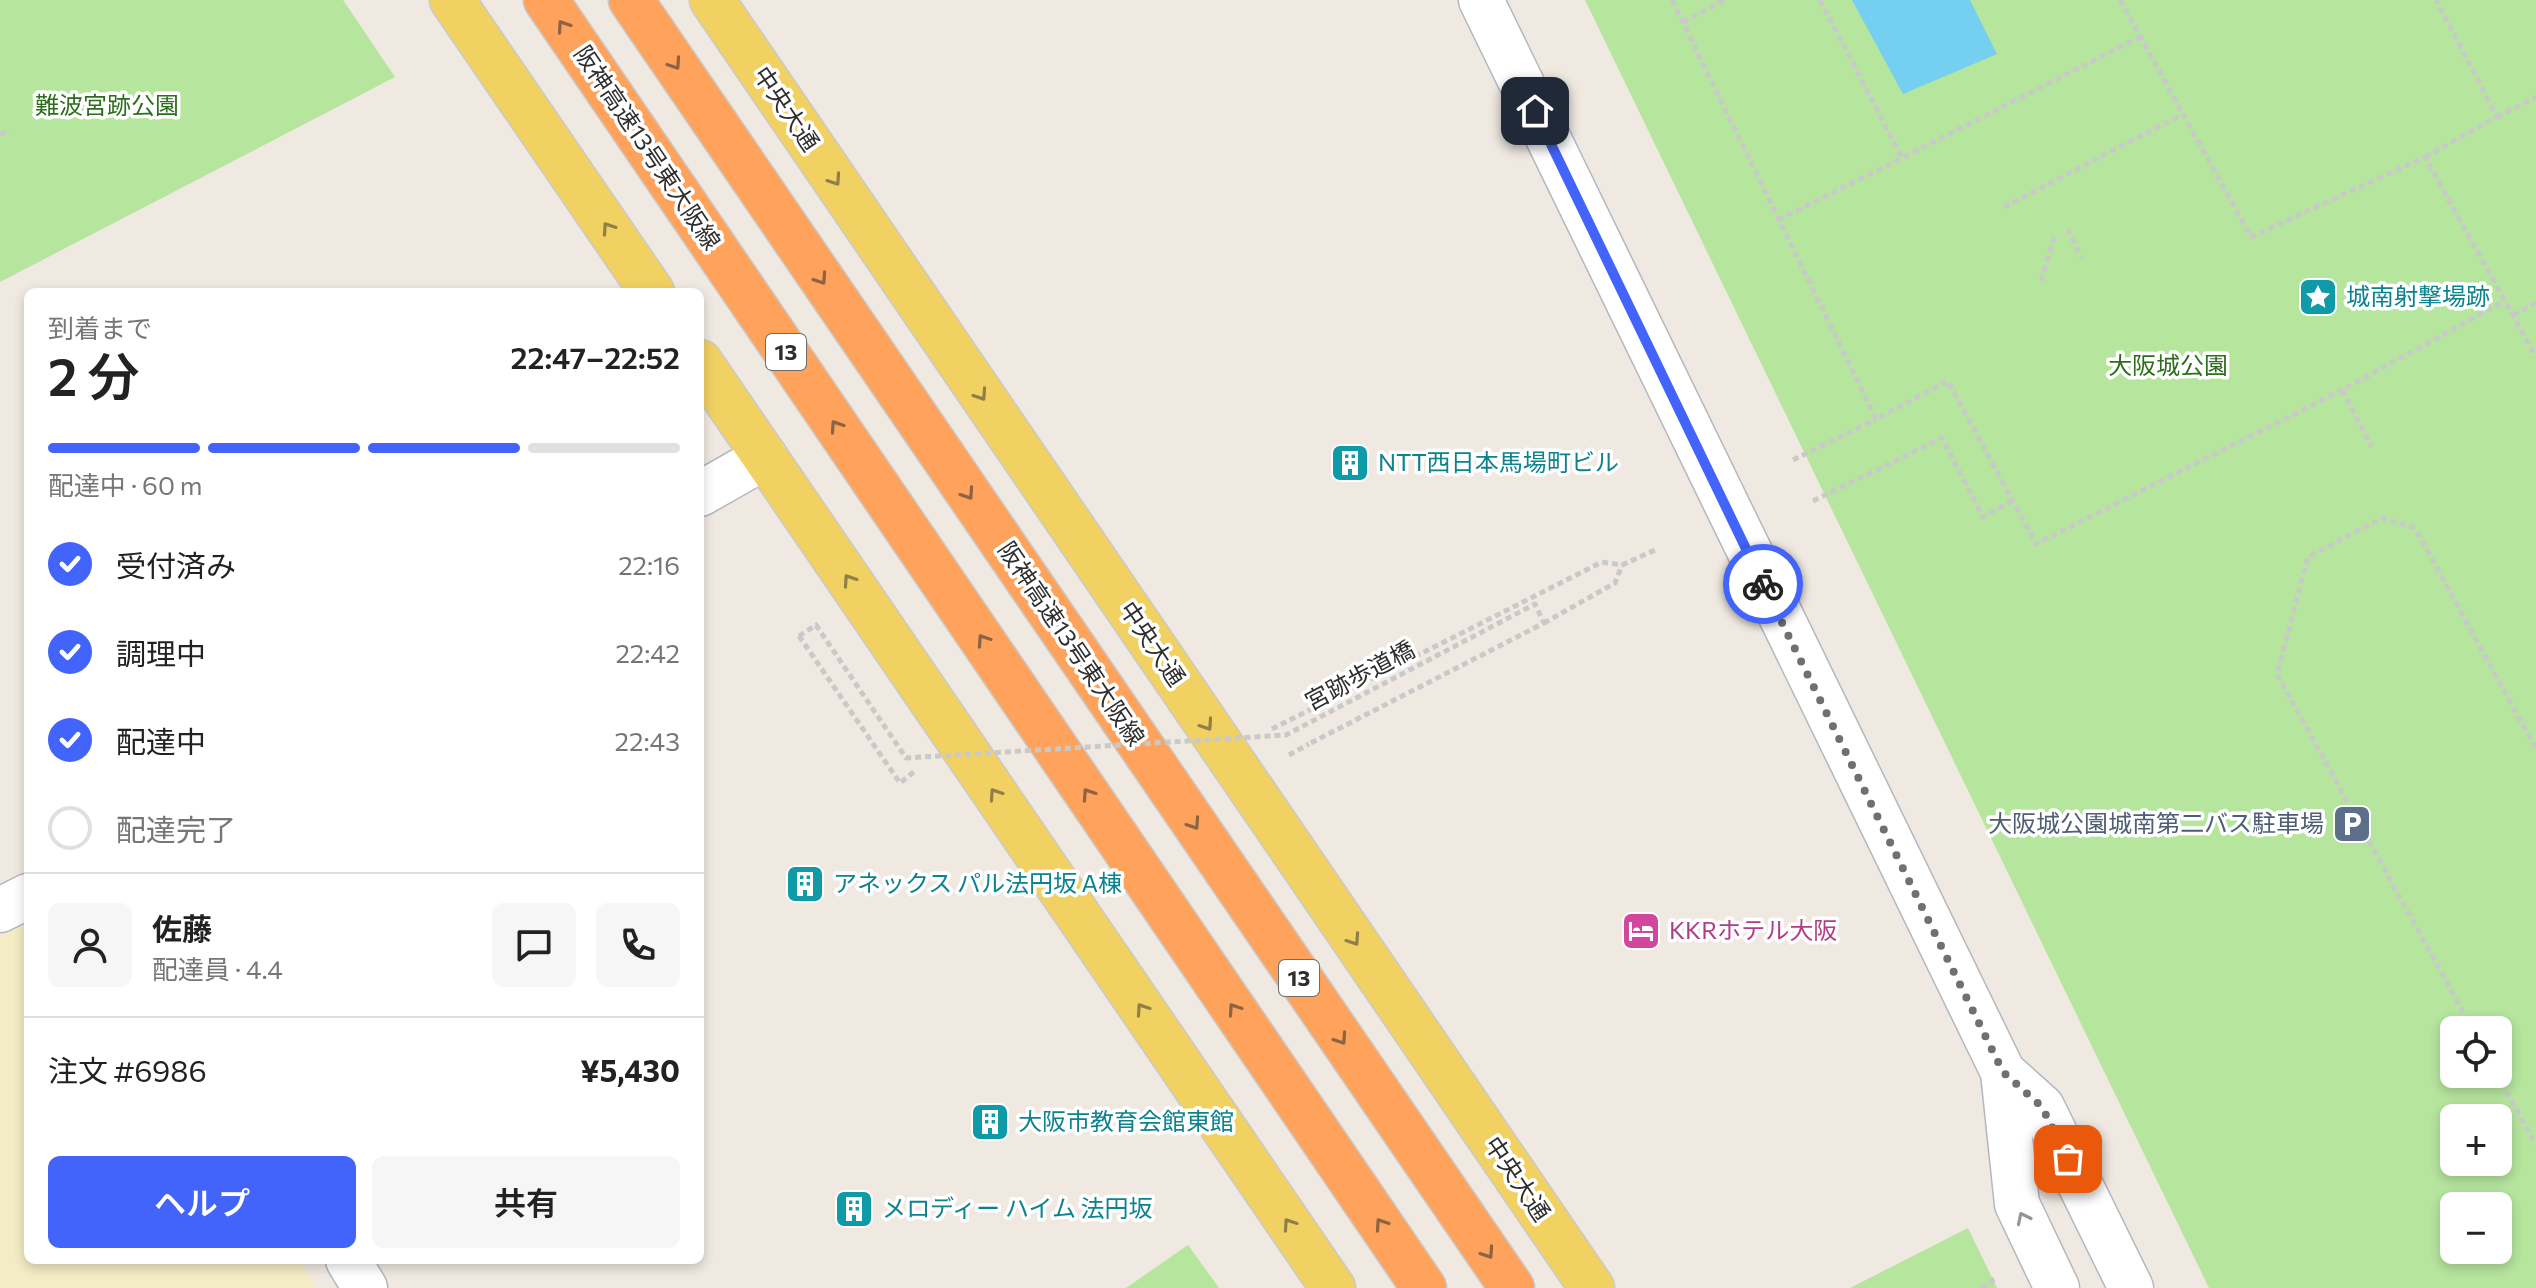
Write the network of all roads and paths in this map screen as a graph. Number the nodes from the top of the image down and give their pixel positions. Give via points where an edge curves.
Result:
1 (452, 0) edge
2 (546, 0) edge
3 (631, 0) edge
4 (712, 0) edge
5 (1481, 0) edge
6 (1672, 0) edge
7 (1725, 0) edge
8 (1820, 0) edge
9 (2120, 0) edge
10 (2436, 0) edge
11 (1683, 22) junction
12 (2140, 37) junction
13 (2536, 97) edge
14 (2181, 115) junction
15 (2497, 117) junction
16 (9, 129) dead end
17 (0, 135) edge
18 (2425, 157) junction
19 (1902, 158) junction
20 (2004, 207) dead end
21 (1778, 220) junction
22 (2068, 229) dead end
23 (2055, 234) dead end
24 (2081, 258) dead end
25 (2041, 281) dead end
26 (649, 288) edge
27 (2505, 301) junction
28 (2536, 303) edge
29 (2513, 315) junction
30 (2536, 357) edge
31 (704, 368) edge
32 (2342, 390) junction
33 (1876, 419) junction
34 (2372, 447) dead end
35 (765, 457) junction
36 (1793, 460) dead end
37 (704, 492) edge
38 (2014, 500) junction
39 (1813, 501) dead end
40 (1655, 550) dead end
41 (1622, 565) junction
42 (811, 620) dead end
43 (1544, 623) junction
44 (1262, 733) dead end
45 (1309, 744) dead end
46 (2536, 749) edge
47 (24, 898) edge
48 (0, 910) edge
49 (2465, 1016) edge
50 (2003, 1072) junction
51 (2505, 1088) edge
52 (2536, 1145) edge
53 (350, 1264) edge
54 (365, 1288) edge
55 (1333, 1288) edge
56 (1424, 1288) edge
57 (1512, 1288) edge
58 (1592, 1288) edge
59 (2057, 1288) edge
60 (2131, 1288) edge

26 -> 1 main road
56 -> 2 highway, 阪神高速13号東大阪線 / 13
3 -> 57 highway, 阪神高速13号東大阪線 / 13
4 -> 58 main road, 中央大通
5 - 50 street
6 - 11 path
7 - 11 path
8 - 19 path
9 - 12 path
10 - 15 path
11 - 21 path
12 - 14 path
12 - 19 path
13 - 15 path
14 - 18 path via 2251,237
14 - 20 path
15 - 18 path
16 - 17 path
18 - 27 path
19 - 21 path
21 - 33 path
22 - 24 path
23 - 25 path
27 - 29 path
27 - 32 path
28 - 29 path
29 - 30 path
31 - 35 main road
32 - 34 path
32 - 38 path via 2036,544
33 - 36 path
33 - 38 path via 1948,381
35 - 37 street
55 -> 35 main road
38 - 39 path via 1983,517 1942,438
40 - 41 path
41 - 43 path via 1615,583
41 - 44 path via 1602,562
42 - 43 path, 宮跡歩道橋, bridge via 820,633 846,671 864,696 898,747 916,772 900,783 799,636 808,630 816,625 906,758 1286,735 1535,604
43 - 45 path, 宮跡歩道橋, bridge
46 - 49 path via 2415,528 2382,518 2308,557 2277,674
47 - 48 street
59 -> 50 street via 2017,1204
50 - 60 street via 2042,1107
51 - 52 path
53 - 54 street

